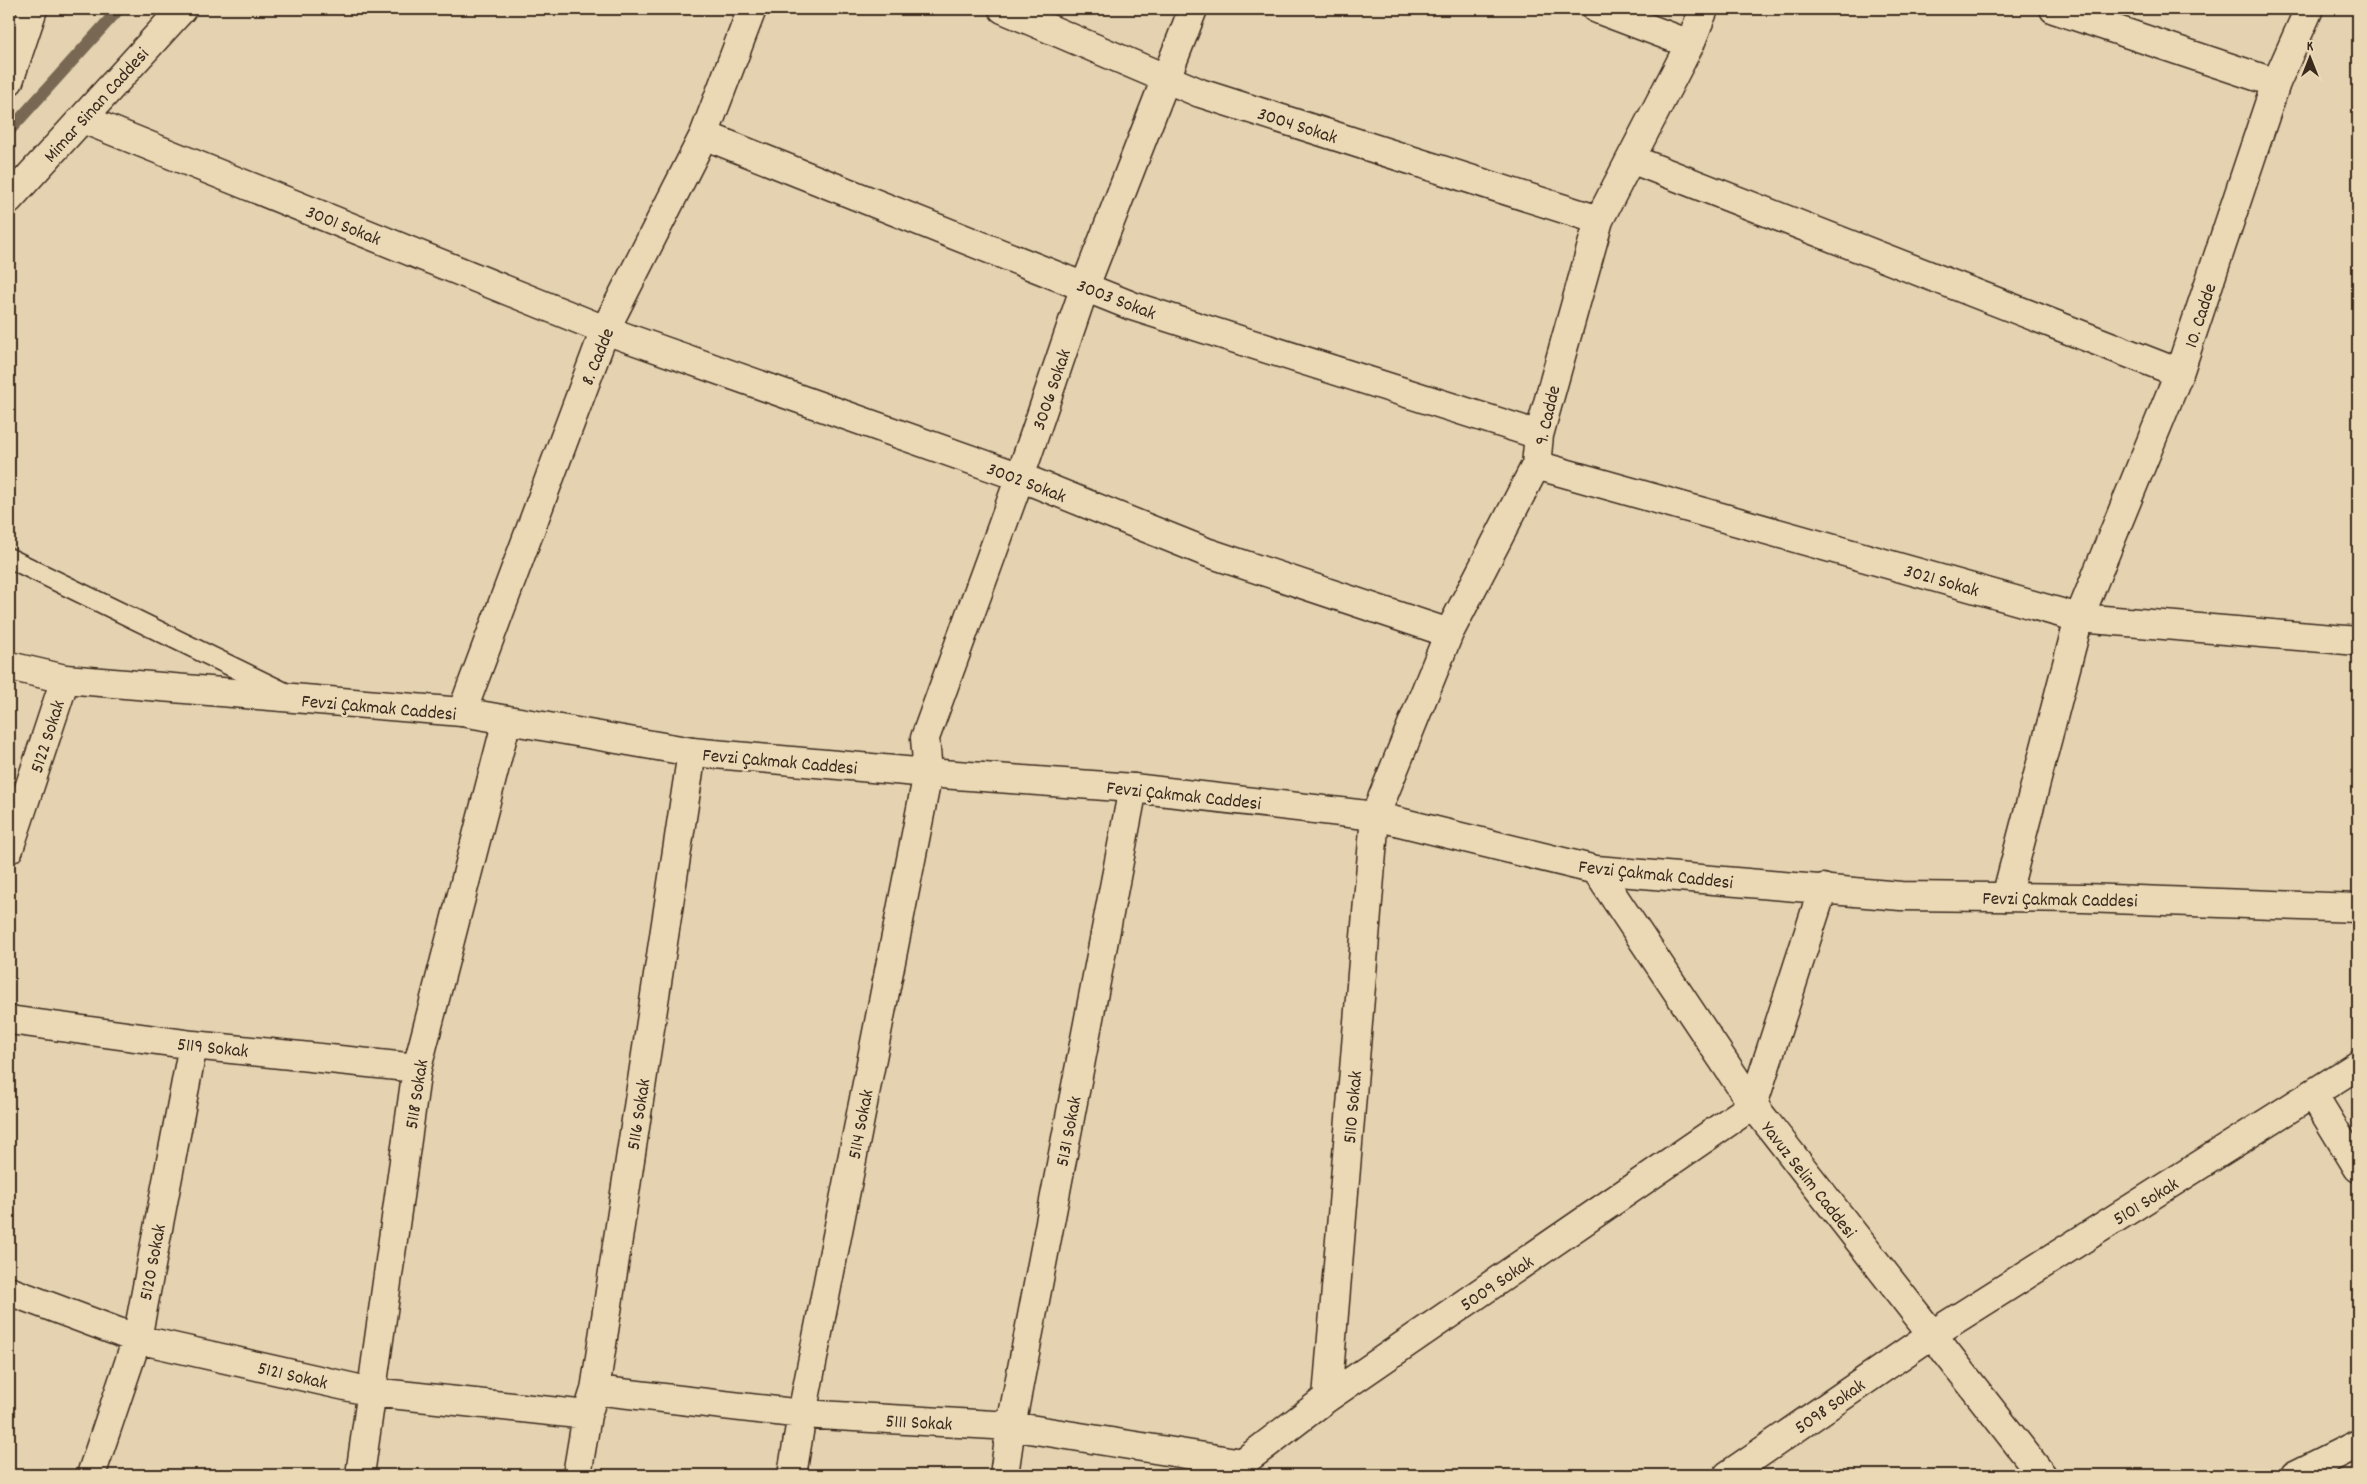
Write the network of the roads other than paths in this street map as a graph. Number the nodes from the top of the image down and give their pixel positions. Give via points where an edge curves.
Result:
1 (32, 9) edge
2 (182, 9) edge
3 (752, 9) edge
4 (1003, 9) edge
5 (1193, 9) edge
6 (1598, 9) edge
7 (1704, 9) edge
8 (2054, 9) edge
9 (2308, 9) edge
10 (1690, 44) junction
11 (1166, 78) junction
12 (9, 81) edge
13 (2276, 83) junction
14 (83, 118) junction
15 (704, 135) junction
16 (1631, 159) junction
17 (9, 199) edge
18 (1599, 220) junction
19 (1085, 286) junction
20 (605, 330) junction
21 (2179, 372) junction
22 (1539, 435) junction
23 (1536, 465) junction
24 (1020, 478) junction
25 (9, 558) edge
26 (2078, 618) junction
27 (1449, 633) junction
28 (2358, 641) edge
29 (9, 666) edge
30 (65, 679) junction
31 (297, 699) junction
32 (462, 712) junction
33 (506, 720) junction
34 (692, 752) junction
35 (928, 773) junction
36 (1133, 788) junction
37 (1375, 816) junction
38 (9, 849) edge
39 (1596, 870) junction
40 (1823, 888) junction
41 (2006, 897) junction
42 (2358, 908) edge
43 (9, 1020) edge
44 (193, 1045) junction
45 (2358, 1065) edge
46 (417, 1068) junction
47 (2313, 1094) junction
48 (1753, 1105) junction
49 (2358, 1168) edge
50 (9, 1291) edge
51 (1931, 1335) junction
52 (137, 1339) junction
53 (372, 1392) junction
54 (1327, 1398) junction
55 (591, 1403) junction
56 (802, 1414) junction
57 (1011, 1426) junction
58 (2358, 1444) edge
59 (1242, 1469) edge
60 (91, 1475) edge
61 (360, 1475) edge
62 (577, 1475) edge
63 (792, 1475) edge
64 (1004, 1475) edge
65 (1728, 1475) edge
66 (2042, 1475) edge
67 (2295, 1475) edge

1 - 12 street
2 - 14 street, Mimar Sinan Caddesi
3 - 15 street, 8. Cadde
4 - 11 street, 3004 Sokak
5 - 11 street, 3006 Sokak
6 - 10 street
7 - 10 street, 9. Cadde
8 - 13 street
9 - 13 street, 10. Cadde
10 - 16 street, 9. Cadde
11 - 18 street, 3004 Sokak via 1200,93
11 - 19 street, 3006 Sokak
13 - 21 street, 10. Cadde
14 - 17 street, Mimar Sinan Caddesi
14 - 20 street, 3001 Sokak
15 - 19 street, 3003 Sokak
15 - 20 street, 8. Cadde
16 - 18 street, 9. Cadde
16 - 21 street
18 - 22 street, 9. Cadde
19 - 22 street, 3003 Sokak via 1132,306
19 - 24 street, 3006 Sokak
20 - 24 street, 3002 Sokak
20 - 32 street, 8. Cadde
21 - 26 street, 10. Cadde
22 - 23 street, 9. Cadde
23 - 26 street, 3021 Sokak
23 - 27 street, 9. Cadde
24 - 27 street, 3002 Sokak via 1206,552
24 - 35 street, 3006 Sokak via 925,738
25 - 31 lane
26 - 28 street, 3021 Sokak
26 - 41 street, 10. Cadde
27 - 37 street, 9. Cadde
29 - 30 street, Fevzi Çakmak Caddesi
30 - 31 street, Fevzi Çakmak Caddesi
30 - 38 street, 5122 Sokak
31 - 32 street, Fevzi Çakmak Caddesi
32 - 33 street, Fevzi Çakmak Caddesi
33 - 34 street, Fevzi Çakmak Caddesi
33 - 46 street, 5118 Sokak
34 - 35 street, Fevzi Çakmak Caddesi
34 - 55 street, 5116 Sokak
35 - 36 street, Fevzi Çakmak Caddesi
35 - 56 street, 5114 Sokak
36 - 37 street, Fevzi Çakmak Caddesi
36 - 57 street, 5131 Sokak
37 - 39 street, Fevzi Çakmak Caddesi
37 - 54 street, 5110 Sokak
39 - 40 street, Fevzi Çakmak Caddesi
39 - 48 street, Yavuz Selim Caddesi
40 - 41 street, Fevzi Çakmak Caddesi via 1901,896
40 - 48 street
41 - 42 street, Fevzi Çakmak Caddesi
43 - 44 street, 5119 Sokak
44 - 46 street, 5119 Sokak
44 - 52 street, 5120 Sokak
45 - 47 street, 5101 Sokak
46 - 53 street, 5118 Sokak
47 - 49 street
47 - 51 street, 5101 Sokak
48 - 51 street, Yavuz Selim Caddesi
48 - 54 street, 5009 Sokak
50 - 52 street, 5121 Sokak
51 - 65 street, 5098 Sokak
51 - 66 street, Yavuz Selim Caddesi
52 - 53 street, 5121 Sokak
52 - 60 street, 5120 Sokak
53 - 55 street, 5121 Sokak
53 - 61 street, 5118 Sokak
54 - 59 street, 5009 Sokak
55 - 56 street, 5111 Sokak
55 - 62 street, 5116 Sokak
56 - 57 street, 5111 Sokak
56 - 63 street, 5114 Sokak
57 - 59 street, 5111 Sokak
57 - 64 street, 5131 Sokak
58 - 67 street

